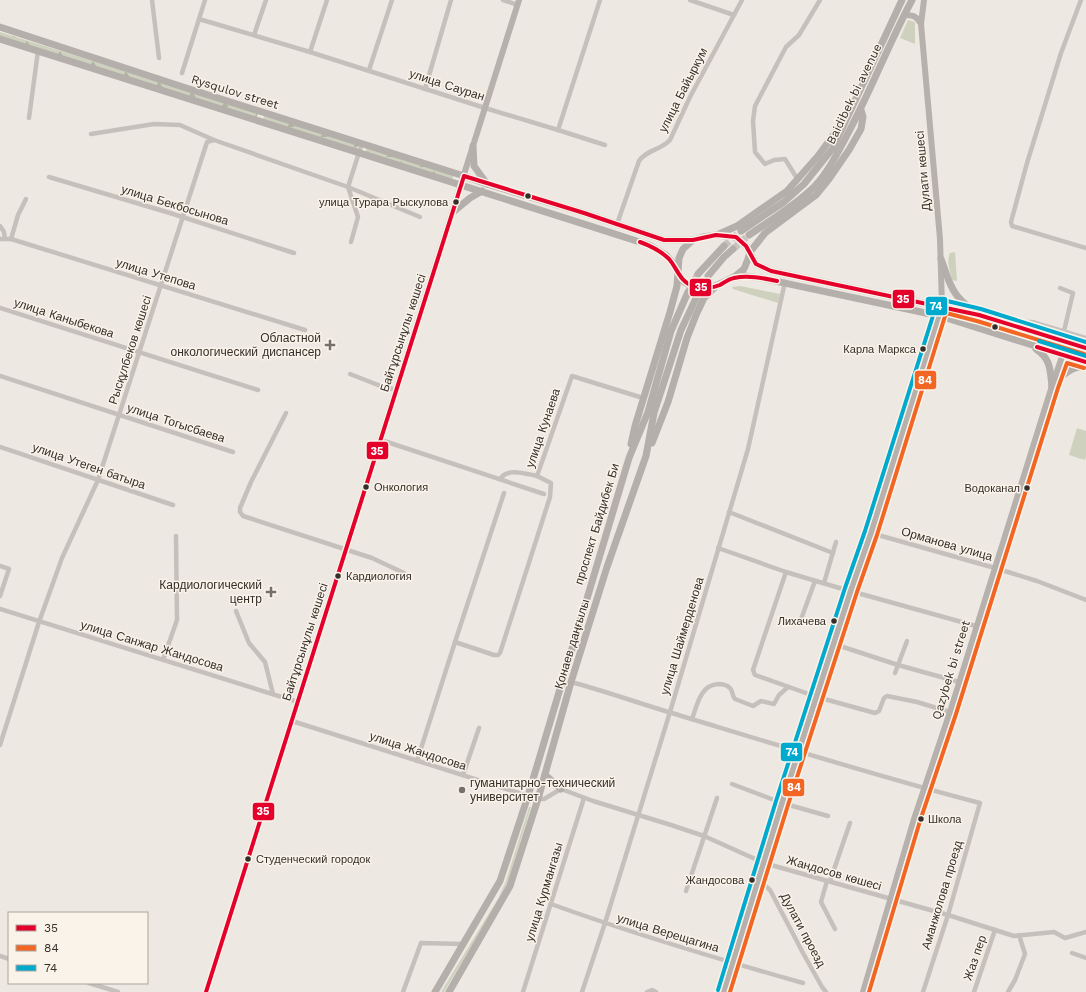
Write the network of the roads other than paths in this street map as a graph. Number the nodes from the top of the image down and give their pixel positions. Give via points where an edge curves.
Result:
1 (152, 0) edge
2 (205, 0) edge
3 (266, 0) edge
4 (327, 0) edge
5 (392, 0) edge
6 (451, 0) edge
7 (503, 0) edge
8 (600, 0) edge
9 (690, 0) edge
10 (742, 0) edge
11 (820, 0) edge
12 (902, 0) edge
13 (912, 0) edge
14 (924, 0) edge
15 (1082, 0) edge
16 (519, 2) edge
17 (734, 15) junction
18 (904, 15) junction
19 (199, 19) junction
20 (921, 24) junction
21 (0, 28) edge
22 (254, 35) junction
23 (0, 39) edge
24 (38, 51) junction
25 (310, 52) junction
26 (159, 58) dead end
27 (369, 70) junction
28 (182, 73) dead end
29 (425, 89) junction
30 (485, 108) junction
31 (861, 110) junction
32 (851, 111) junction
33 (262, 112) junction
34 (29, 118) dead end
35 (259, 122) junction
36 (558, 130) junction
37 (91, 134) dead end
38 (214, 140) junction
39 (362, 143) junction
40 (605, 145) dead end
41 (474, 146) junction
42 (359, 154) junction
43 (464, 176) junction
44 (49, 177) dead end
45 (798, 180) junction
46 (461, 184) junction
47 (487, 184) junction
48 (348, 187) junction
49 (482, 191) junction
50 (26, 199) dead end
51 (453, 212) junction
52 (183, 217) junction
53 (420, 217) dead end
54 (617, 224) junction
55 (0, 226) edge
56 (741, 231) tunnel mouth
57 (716, 235) junction
58 (749, 235) tunnel mouth
59 (3, 239) edge
60 (11, 239) junction
61 (693, 240) junction
62 (351, 242) dead end
63 (724, 246) tunnel mouth
64 (1086, 248) edge
65 (733, 250) tunnel mouth
66 (750, 252) junction
67 (294, 253) dead end
68 (941, 259) junction
69 (677, 271) junction
70 (698, 274) tunnel mouth
71 (708, 276) dead end
72 (732, 278) junction
73 (785, 282) junction
74 (162, 286) junction
75 (716, 286) junction
76 (1060, 288) dead end
77 (688, 292) tunnel mouth
78 (698, 294) tunnel mouth
79 (942, 306) junction
80 (0, 308) edge
81 (979, 315) junction
82 (940, 316) junction
83 (1016, 326) junction
84 (305, 330) dead end
85 (1064, 332) junction
86 (1070, 333) junction
87 (1086, 338) edge
88 (1067, 342) junction
89 (1026, 343) junction
90 (1086, 348) edge
91 (139, 353) junction
92 (1063, 356) junction
93 (1086, 362) edge
94 (1086, 366) edge
95 (350, 374) dead end
96 (0, 376) edge
97 (1052, 386) junction
98 (258, 390) dead end
99 (396, 390) junction
100 (643, 398) junction
101 (286, 413) dead end
102 (120, 416) junction
103 (381, 440) junction
104 (0, 447) edge
105 (233, 452) dead end
106 (646, 456) junction
107 (629, 458) junction
108 (537, 476) junction
109 (501, 478) junction
110 (98, 480) junction
111 (504, 493) dead end
112 (544, 494) dead end
113 (172, 505) dead end
114 (729, 512) junction
115 (871, 533) junction
116 (176, 536) dead end
117 (836, 542) dead end
118 (718, 548) junction
119 (346, 550) junction
120 (833, 553) junction
121 (0, 566) edge
122 (995, 568) junction
123 (786, 572) junction
124 (404, 573) dead end
125 (815, 580) junction
126 (824, 583) junction
127 (851, 590) junction
128 (0, 596) edge
129 (1086, 600) edge
130 (0, 609) edge
131 (236, 612) dead end
132 (39, 622) junction
133 (800, 622) dead end
134 (976, 626) junction
135 (907, 641) dead end
136 (454, 642) junction
137 (834, 644) junction
138 (163, 660) junction
139 (898, 665) junction
140 (895, 673) dead end
141 (571, 682) junction
142 (959, 682) junction
143 (788, 687) junction
144 (273, 694) junction
145 (817, 696) junction
146 (298, 702) junction
147 (670, 712) junction
148 (950, 712) junction
149 (692, 719) junction
150 (292, 721) junction
151 (479, 728) dead end
152 (0, 745) edge
153 (798, 751) junction
154 (417, 761) junction
155 (463, 775) junction
156 (545, 775) junction
157 (732, 784) dead end
158 (561, 789) junction
159 (925, 789) junction
160 (528, 796) junction
161 (584, 798) junction
162 (717, 798) dead end
163 (538, 799) junction
164 (782, 803) junction
165 (637, 816) junction
166 (828, 816) dead end
167 (850, 823) dead end
168 (704, 836) junction
169 (764, 863) junction
170 (759, 880) junction
171 (828, 881) junction
172 (686, 892) dead end
173 (890, 899) junction
174 (552, 904) junction
175 (948, 914) junction
176 (605, 923) junction
177 (835, 929) dead end
178 (995, 930) junction
179 (1086, 932) edge
180 (1019, 935) junction
181 (463, 944) junction
182 (1072, 953) dead end
183 (1086, 958) edge
184 (733, 963) junction
185 (803, 983) dead end
186 (92, 984) edge
187 (118, 992) edge
188 (206, 992) edge
189 (403, 992) edge
190 (435, 992) edge
191 (449, 992) edge
192 (523, 992) edge
193 (582, 992) edge
194 (647, 992) edge
195 (656, 992) edge
196 (724, 992) edge
197 (826, 992) edge
198 (864, 992) edge
199 (923, 992) edge
200 (974, 992) edge
201 (1008, 992) edge

1 - 26 street
2 - 19 street
3 - 22 street
4 - 25 street
5 - 27 street
6 - 29 street
7 - 16 street
8 - 36 street
9 - 17 street
10 - 17 street, улица Байыркум
11 - 45 street via 799,35 786,47 755,106 753,121 755,152 765,164 785,159
12 - 32 main road, Baidibek bi avenue
13 - 18 main road, Baidibek bi avenue
14 - 20 main road, Дулати көшесі
15 - 64 street via 1061,53 1010,222 1012,226
16 - 30 main road
17 - 54 street, улица Байыркум via 670,140 644,155 639,161
18 - 20 main road via 913,15
18 - 31 main road, Baidibek bi avenue
19 - 22 street, улица Сауран
19 - 28 street
20 - 68 main road, Дулати көшесі
21 - 33 main road, Rysqulov street
22 - 25 street, улица Сауран
23 - 24 main road, Rysqulov street
24 - 34 street
24 - 35 main road, Rysqulov street
25 - 27 street, улица Сауран
27 - 29 street, улица Сауран
29 - 30 street, улица Сауран
30 - 36 street, улица Сауран
30 - 41 main road
31 - 58 main road, Baidibek bi avenue via 829,167 814,186
31 - 66 main road via 861,129 829,179 816,195 765,233
32 - 45 main road
32 - 56 main road, Baidibek bi avenue via 833,148 804,184 784,202
33 - 35 main road
33 - 39 main road, Rysqulov street
35 - 42 main road, Rysqulov street
36 - 40 street, улица Сауран
37 - 38 street via 154,124 180,124
38 - 48 street
38 - 52 street, Рысқұлбеков көшесі via 207,142 204,149
39 - 42 street
39 - 43 main road, Rysqulov street
41 - 43 main road
41 - 47 main road via 474,166
42 - 46 main road, Rysqulov street
42 - 48 street
43 - 46 main road, Байтұрсынұлы көшесі
43 - 47 main road
44 - 52 street, улица Бекбосынова
45 - 57 main road via 788,191 738,226
46 - 49 main road, Rysqulov street
46 - 51 main road, Байтұрсынұлы көшесі
47 - 54 main road
48 - 53 street
48 - 62 street via 358,217
49 - 51 main road
49 - 69 main road, Rysqulov street via 649,245 666,255
50 - 60 street
51 - 99 main road, Байтұрсынұлы көшесі
52 - 67 street, улица Бекбосынова
52 - 74 street, Рысқұлбеков көшесі
54 - 61 main road via 664,240
55 - 59 street via 4,232
57 - 61 main road
57 - 66 main road via 736,237
59 - 60 street, улица Утепова
60 - 74 street, улица Утепова
61 - 69 main road via 683,249
63 - 70 main road
65 - 71 main road
66 - 72 main road via 744,269
66 - 79 main road via 756,264 771,271
68 - 79 main road, Дулати көшесі
68 - 81 main road via 952,287 961,301
69 - 75 main road via 684,282 695,287
69 - 100 main road via 677,286
72 - 73 main road via 745,276
72 - 75 main road
73 - 82 main road
73 - 114 street, улица Шаймерденова via 748,449
74 - 84 street, улица Утепова
74 - 91 street, Рысқұлбеков көшесі
75 - 106 main road via 704,298 696,315 668,402
76 - 85 street via 1073,293
77 - 107 main road, проспект Байдибек Би via 672,331 648,412
78 - 106 main road, Қонаев даңғылы via 681,330 654,413
79 - 81 main road
79 - 82 main road, Дулати көшесі
80 - 91 street, улица Каныбекова
81 - 83 main road
82 - 89 main road
82 - 115 main road, Дулати көшесі
83 - 85 street via 1032,322
83 - 88 main road
85 - 86 street
86 - 87 street
86 - 88 street
88 - 90 main road
88 - 92 main road, Qazybek bi street
89 - 92 main road
89 - 97 main road via 1047,359
91 - 98 street, улица Каныбекова
91 - 102 street, Рысқұлбеков көшесі
92 - 93 main road
92 - 97 main road, Qazybek bi street
94 - 97 main road via 1077,366 1068,371
95 - 99 street
96 - 102 street, улица Тогысбаева
97 - 122 main road, Qazybek bi street
99 - 103 main road, Байтұрсынұлы көшесі
100 - 107 main road
100 - 108 street, улица Кунаева via 572,376
101 - 119 street via 250,482 240,512 243,516
102 - 105 street, улица Тогысбаева
102 - 110 street, Рысқұлбеков көшесі
103 - 109 street
103 - 119 main road, Байтұрсынұлы көшесі
104 - 110 street, улица Утеген батыра
106 - 141 main road, Қонаев даңғылы via 607,567
107 - 160 main road, проспект Байдибек Би
108 - 109 street, улица Кунаева via 518,472
108 - 136 street via 551,483 550,497 500,653 494,655
109 - 112 street
110 - 113 street, улица Утеген батыра
110 - 132 street, Рысқұлбеков көшесі via 62,558
111 - 136 street
114 - 118 street, улица Шаймерденова
114 - 120 street
115 - 122 street, Орманова улица
115 - 127 main road, Дулати көшесі
116 - 138 street via 178,620
117 - 120 street
118 - 123 street
118 - 147 street, улица Шаймерденова
119 - 124 street via 372,558
119 - 146 main road, Байтұрсынұлы көшесі
120 - 126 street
121 - 128 street via 9,569
122 - 129 street, Орманова улица
122 - 134 main road, Qazybek bi street
123 - 125 street
123 - 143 street via 753,670 755,675
125 - 126 street
125 - 133 street
126 - 127 street
127 - 134 street
127 - 137 main road, Дулати көшесі
130 - 132 street, улица Санжар Жандосова
131 - 144 street via 249,643 265,662
132 - 138 street, улица Санжар Жандосова
132 - 152 street, Рысқұлбеков көшесі
134 - 142 main road, Qazybek bi street
135 - 139 street
136 - 154 street
137 - 139 street
137 - 145 main road, Дулати көшесі
138 - 144 street, улица Санжар Жандосова
139 - 140 street
139 - 142 street
141 - 147 street
141 - 156 main road, Қонаев даңғылы
142 - 148 main road, Qazybek bi street
143 - 145 street
143 - 149 street via 774,704 761,701 753,706 735,699 727,686 712,685 704,690
144 - 146 street, улица Санжар Жандосова
145 - 148 street via 875,713 879,711 887,696
145 - 153 main road, Дулати көшесі
146 - 150 main road, Байтұрсынұлы көшесі
147 - 149 street
147 - 165 street, улица Шаймерденова
148 - 159 main road, Qazybek bi street
149 - 153 street
150 - 154 street, улица Жандосова
150 - 188 main road, Байтұрсынұлы көшесі
151 - 155 street
153 - 159 street
153 - 164 main road, Дулати көшесі
154 - 155 street, улица Жандосова
155 - 160 street, улица Жандосова
156 - 158 main road
156 - 163 main road, Қонаев даңғылы
157 - 164 street
158 - 161 street, Жандосов көшесі
158 - 163 street via 544,799
159 - 173 main road, Qazybek bi street
159 - 175 street, Аманжолова проезд via 980,803
160 - 163 street, улица Жандосова
160 - 181 main road via 500,881
161 - 165 street, Жандосов көшесі
161 - 174 street, улица Курмангазы
162 - 168 street
163 - 191 main road, Қонаев даңғылы via 510,886
164 - 166 street
164 - 169 main road, Дулати көшесі
165 - 168 street, Жандосов көшесі
165 - 176 street, улица Шаймерденова
167 - 171 street
168 - 169 street, Жандосов көшесі
168 - 172 street
169 - 170 main road, Дулати көшесі
169 - 171 street, Жандосов көшесі
170 - 184 main road, Дулати көшесі
170 - 197 street, Дулати проезд via 770,890
171 - 173 street, Жандосов көшесі
171 - 177 street via 821,902
173 - 175 street, Жандосов көшесі
173 - 198 main road, Qazybek bi street
174 - 176 street, улица Верещагина
174 - 192 street, улица Курмангазы
175 - 178 street, Жандосов көшесі
175 - 199 street, Аманжолова проезд
176 - 184 street, улица Верещагина
176 - 193 street, улица Шаймерденова
178 - 180 street, Жандосов көшесі
178 - 200 street, Жаз пер
179 - 180 street, Жандосов көшесі via 1065,938 1054,932
180 - 201 street via 1025,954
181 - 189 street via 421,943
181 - 190 main road
182 - 183 street
184 - 185 street, улица Верещагина
184 - 196 main road, Дулати көшесі
186 - 187 street
194 - 195 street

